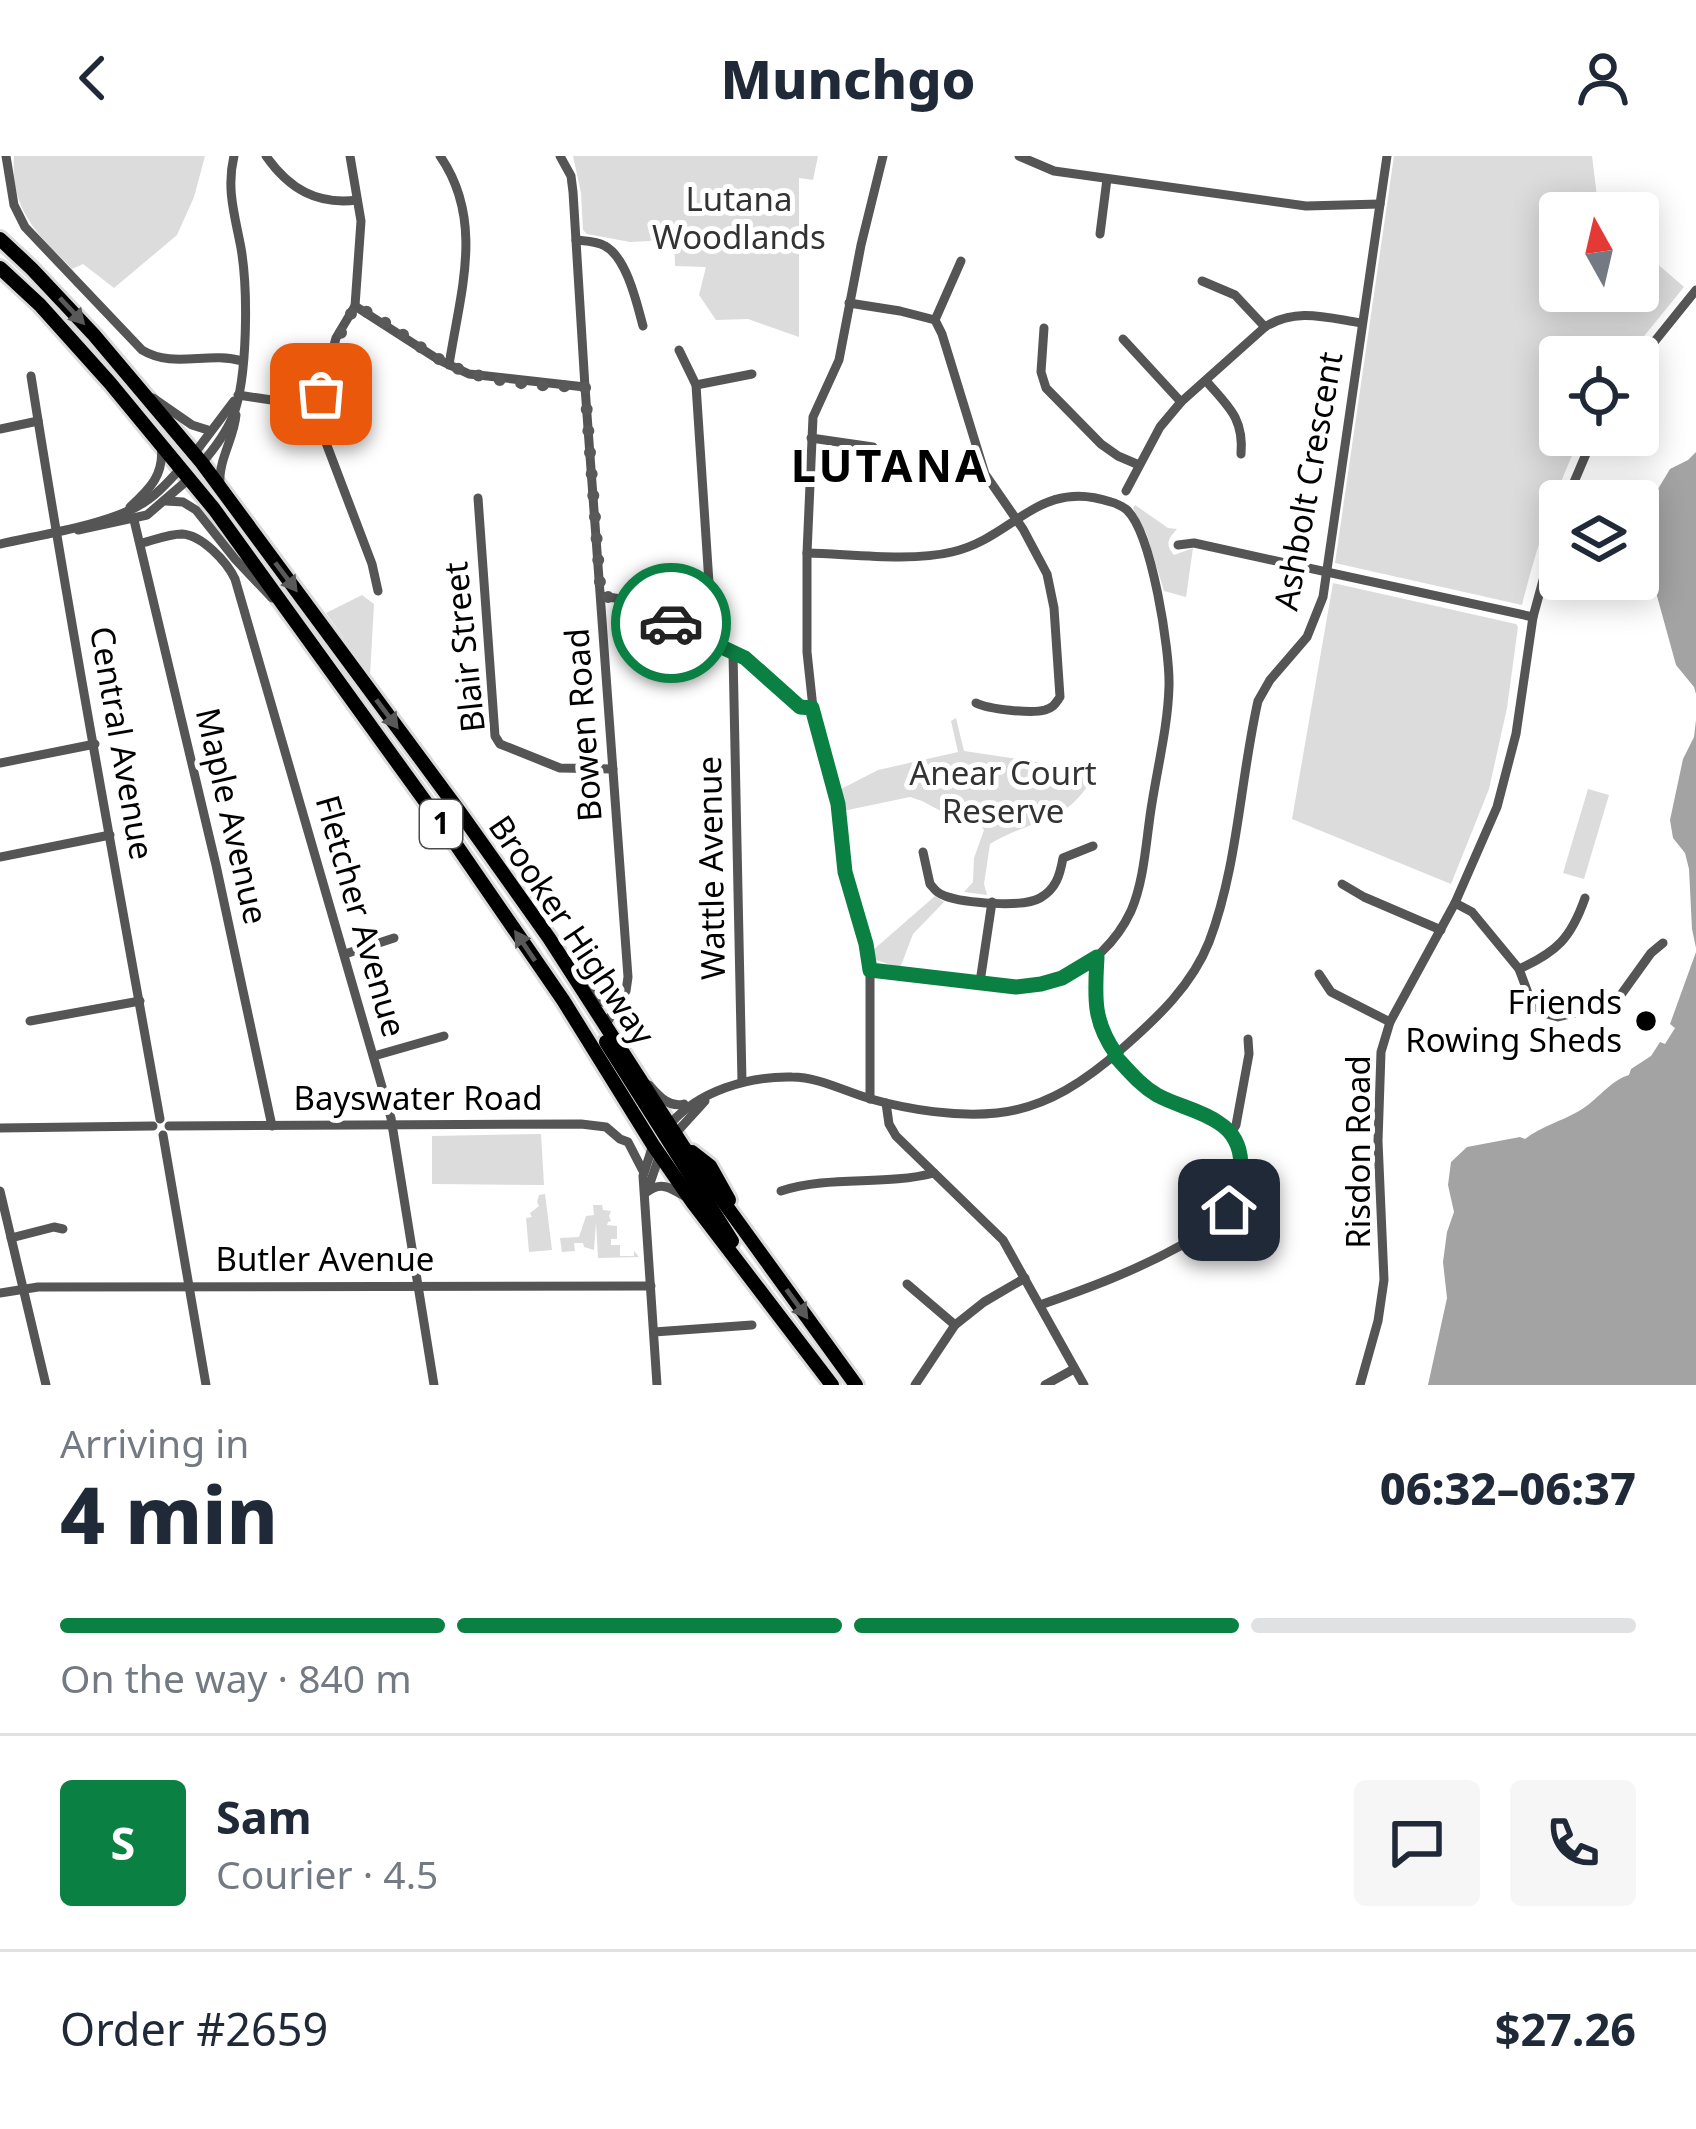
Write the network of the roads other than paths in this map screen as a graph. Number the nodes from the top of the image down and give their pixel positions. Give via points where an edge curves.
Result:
1 (6, 156) edge
2 (234, 156) edge
3 (266, 156) edge
4 (350, 156) edge
5 (440, 156) edge
6 (560, 156) edge
7 (883, 156) edge
8 (1019, 156) edge
9 (1387, 156) edge
10 (1107, 179) junction
11 (357, 200) junction
12 (1380, 204) junction
13 (1100, 234) dead end
14 (0, 239) edge
15 (576, 240) junction
16 (962, 261) dead end
17 (0, 268) edge
18 (1202, 281) dead end
19 (1696, 290) edge
20 (849, 303) junction
21 (355, 306) junction
22 (935, 320) junction
23 (1362, 323) junction
24 (644, 326) dead end
25 (1265, 327) junction
26 (1044, 328) dead end
27 (1659, 336) edge
28 (1123, 339) dead end
29 (680, 350) dead end
30 (242, 361) junction
31 (449, 365) junction
32 (752, 374) dead end
33 (31, 376) dead end
34 (1207, 382) junction
35 (696, 386) junction
36 (585, 387) junction
37 (139, 388) junction
38 (238, 398) junction
39 (1181, 403) junction
40 (312, 406) junction
41 (38, 421) junction
42 (0, 429) edge
43 (212, 431) junction
44 (811, 438) junction
45 (161, 445) junction
46 (873, 447) dead end
47 (1240, 454) dead end
48 (198, 459) junction
49 (1139, 465) junction
50 (185, 473) junction
51 (221, 489) junction
52 (1126, 491) dead end
53 (478, 498) dead end
54 (166, 502) junction
55 (115, 516) junction
56 (1016, 519) junction
57 (134, 520) junction
58 (61, 531) junction
59 (142, 543) junction
60 (0, 544) edge
61 (1178, 544) dead end
62 (807, 554) junction
63 (1327, 571) junction
64 (378, 591) dead end
65 (1539, 594) edge
66 (601, 596) junction
67 (285, 610) junction
68 (1533, 616) junction
69 (713, 644) junction
70 (734, 653) junction
71 (976, 703) dead end
72 (812, 708) junction
73 (95, 744) junction
74 (0, 764) edge
75 (613, 769) junction
76 (110, 835) junction
77 (1093, 846) dead end
78 (923, 852) dead end
79 (0, 857) edge
80 (1342, 884) dead end
81 (1585, 898) dead end
82 (992, 902) junction
83 (1456, 903) junction
84 (1441, 930) junction
85 (394, 938) dead end
86 (1663, 943) dead end
87 (345, 954) junction
88 (1097, 957) junction
89 (566, 964) junction
90 (1519, 969) junction
91 (870, 970) junction
92 (1319, 974) dead end
93 (980, 982) junction
94 (140, 1001) junction
95 (619, 1003) junction
96 (30, 1021) dead end
97 (1390, 1022) junction
98 (605, 1026) junction
99 (443, 1036) dead end
100 (1248, 1039) dead end
101 (1116, 1055) junction
102 (374, 1056) junction
103 (631, 1067) junction
104 (742, 1082) junction
105 (713, 1093) junction
106 (870, 1099) junction
107 (695, 1100) junction
108 (886, 1102) junction
109 (392, 1124) junction
110 (272, 1126) junction
111 (161, 1127) junction
112 (0, 1128) edge
113 (1232, 1133) junction
114 (667, 1140) junction
115 (643, 1172) junction
116 (934, 1172) junction
117 (0, 1191) edge
118 (781, 1191) dead end
119 (646, 1196) junction
120 (693, 1202) junction
121 (63, 1229) dead end
122 (11, 1238) junction
123 (1025, 1278) junction
124 (908, 1285) dead end
125 (418, 1286) junction
126 (651, 1286) junction
127 (189, 1287) junction
128 (23, 1288) junction
129 (758, 1289) junction
130 (0, 1293) edge
131 (1040, 1305) junction
132 (752, 1325) dead end
133 (955, 1325) junction
134 (654, 1331) junction
135 (1074, 1369) junction
136 (46, 1385) edge
137 (206, 1385) edge
138 (434, 1385) edge
139 (657, 1385) edge
140 (832, 1385) edge
141 (856, 1385) edge
142 (915, 1385) edge
143 (1045, 1385) edge
144 (1084, 1385) edge
145 (1360, 1385) edge

1 - 30 street via 25,227 142,350 167,360
2 - 30 street via 231,203 245,283
3 - 11 street via 308,195
4 - 11 street
5 - 31 street via 458,188 467,237
6 - 15 street, Bowen Road via 571,176
7 - 20 street
8 - 10 street
9 - 12 street, Ashbolt Crescent
10 - 12 street via 1306,206
10 - 13 street
11 - 21 street
12 - 23 street, Ashbolt Crescent
14 -> 37 highway, Brooker Highway / 1
15 - 24 street via 604,245 619,260
15 - 36 street, Bowen Road
16 - 22 street
17 - 45 highway, Brooker Highway / 1
18 - 25 street via 1235,295
19 - 27 street
20 - 22 street
20 - 44 street
21 - 31 street
21 - 40 street
22 - 56 street via 985,473
23 - 25 street via 1302,314
23 - 63 street, Ashbolt Crescent
25 - 34 street
26 - 49 street via 1046,388 1101,444
28 - 39 street
29 - 35 street
30 - 38 street
31 - 36 street
32 - 35 street
33 - 41 street, Central Avenue
34 - 39 street
34 - 47 street via 1234,413
35 - 69 street
36 - 66 street, Bowen Road
37 - 43 street
37 - 48 highway, Brooker Highway / 1
38 - 40 street
38 - 43 street
38 - 48 street via 226,430
38 - 51 street
39 - 49 street
40 - 64 street
41 - 42 street
41 - 58 street, Central Avenue
43 - 48 street
44 - 46 street
44 - 62 street
45 - 50 highway, Brooker Highway / 1
45 - 55 street via 155,480
48 - 50 highway
48 - 51 highway, Brooker Highway / 1
49 - 52 street
50 - 54 street
50 - 55 street
50 - 67 highway, Brooker Highway / 1
51 -> 89 highway, Brooker Highway / 1
53 - 75 street, Blair Street via 495,736 560,768
54 - 57 street
54 - 67 street via 196,510
55 - 58 street
56 - 62 street via 976,545 940,554
56 - 71 street via 1051,588 1060,697 1039,711
56 - 88 street via 1065,495 1120,506 1137,526 1157,586 1169,687 1140,877 1132,908
57 - 58 street
57 - 59 street, Maple Avenue
58 - 60 street
58 - 73 street, Central Avenue
59 - 87 street, Fletcher Avenue via 189,536 232,573
59 - 110 street, Maple Avenue
61 - 63 street
62 - 72 street
63 - 68 street
63 - 101 street, Ashbolt Crescent via 1307,637 1258,701 1209,942 1173,1000
65 - 68 street, Risdon Road
66 - 69 street
66 - 75 street, Bowen Road
114 -> 67 highway, Brooker Highway / 1
68 - 83 street, Risdon Road via 1504,784
69 - 70 street
70 - 72 street via 800,707
70 - 104 street, Wattle Avenue
72 - 91 street
73 - 74 street
73 - 76 street, Central Avenue
75 - 95 street, Bowen Road via 628,977
76 - 79 street
76 - 94 street, Central Avenue
77 - 82 street via 1063,858 1054,888 1041,898
78 - 82 street via 937,891
80 - 84 street
81 - 90 street via 1557,947
82 - 93 street
83 - 84 street, Risdon Road
83 - 90 street
84 - 97 street, Risdon Road
85 - 87 street
86 - 90 street via 1615,1003 1558,1017 1533,1006
87 - 102 street, Fletcher Avenue
88 - 93 street via 1041,984
88 - 101 street via 1096,1010
89 - 95 street via 602,1002
89 - 98 highway, Brooker Highway / 1
91 - 93 street
91 - 106 street
92 - 97 street via 1331,992
94 - 96 street
94 - 111 street, Central Avenue
95 - 98 street, Bowen Road
97 - 145 street, Risdon Road via 1378,1096 1384,1280
98 - 103 highway, Brooker Highway / 1
98 - 114 highway via 609,1049
99 - 102 street
100 - 113 street
101 - 108 street, Ashbolt Crescent via 1073,1086 997,1113
101 - 113 street via 1156,1094
102 - 109 street, Fletcher Avenue
103 - 107 street via 670,1104
103 - 114 highway, Brooker Highway / 1
104 - 105 street, Ashbolt Crescent
104 - 106 street, Ashbolt Crescent via 807,1078
105 - 107 street, Ashbolt Crescent
105 - 114 street, Ashbolt Crescent
106 - 108 street, Ashbolt Crescent
107 - 114 street, Ashbolt Crescent
108 - 116 street via 891,1130
109 - 110 street, Bayswater Road
109 - 115 street, Bayswater Road via 602,1126 628,1142
109 - 125 street, Fletcher Avenue
110 - 111 street, Bayswater Road
111 - 112 street, Bayswater Road
111 - 127 street, Central Avenue
113 - 131 street via 1241,1159 1238,1191 1218,1223 1121,1276
114 - 115 street
114 - 119 street
114 - 120 highway, Brooker Highway / 1
114 - 129 highway
114 -> 141 highway via 710,1166 744,1232
115 - 119 street
116 - 118 street
116 - 123 street via 1003,1240
117 - 122 street
119 - 120 street via 664,1186
119 - 126 street
120 - 129 highway, Brooker Highway / 1
121 - 122 street
122 - 128 street
123 - 131 street
123 - 133 street
124 - 133 street
125 - 126 street, Butler Avenue
125 - 127 street, Butler Avenue
125 - 138 street, Fletcher Avenue
126 - 134 street
127 - 128 street, Butler Avenue
127 - 137 street, Central Avenue
128 - 130 street, Butler Avenue
128 - 136 street
129 - 140 highway, Brooker Highway / 1
131 - 135 street
132 - 134 street
133 - 142 street
134 - 139 street
135 - 143 street
135 - 144 street

